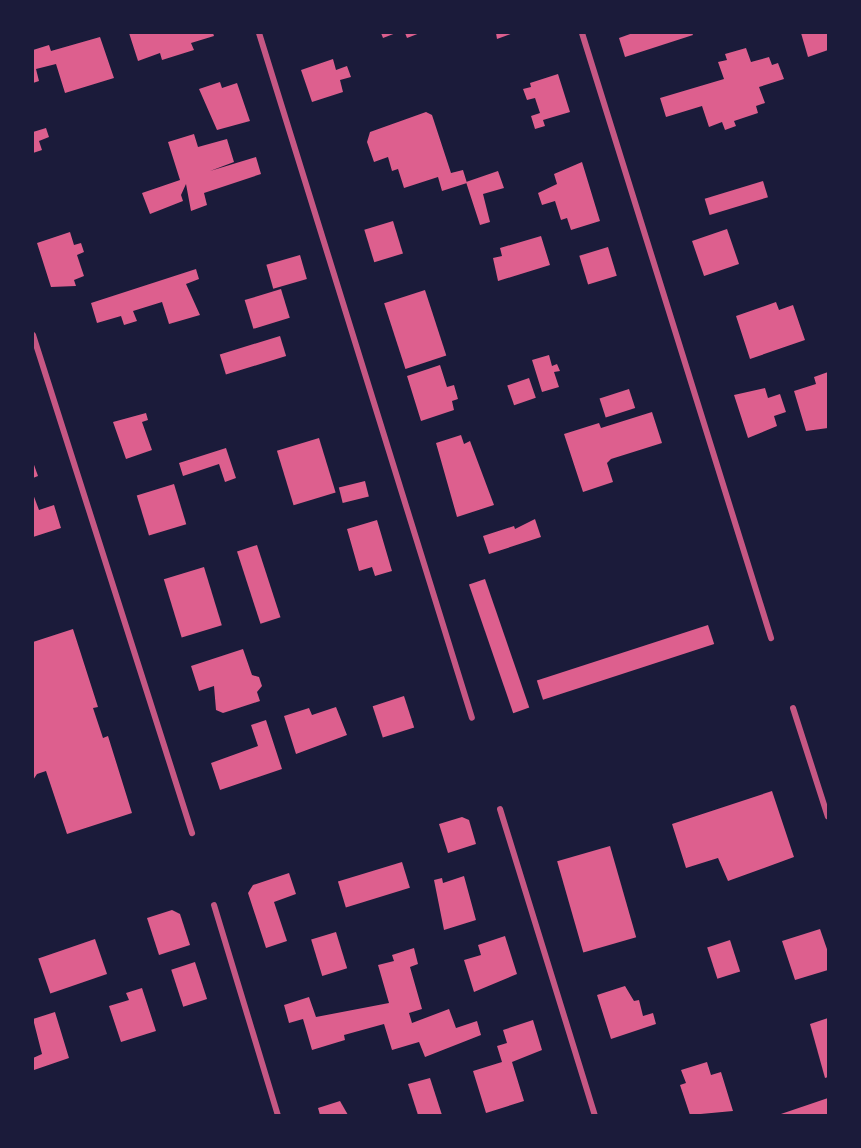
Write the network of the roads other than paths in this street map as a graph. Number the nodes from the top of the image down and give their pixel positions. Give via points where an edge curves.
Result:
1 (259, 33) edge
2 (582, 33) edge
3 (33, 335) edge
4 (771, 638) dead end
5 (793, 708) dead end
6 (472, 718) dead end
7 (500, 810) dead end
8 (828, 818) edge
9 (192, 833) dead end
10 (214, 905) dead end
11 (278, 1115) edge
12 (595, 1115) edge

1 - 6 street
2 - 4 street
3 - 9 street
5 - 8 street
7 - 12 street
10 - 11 street

